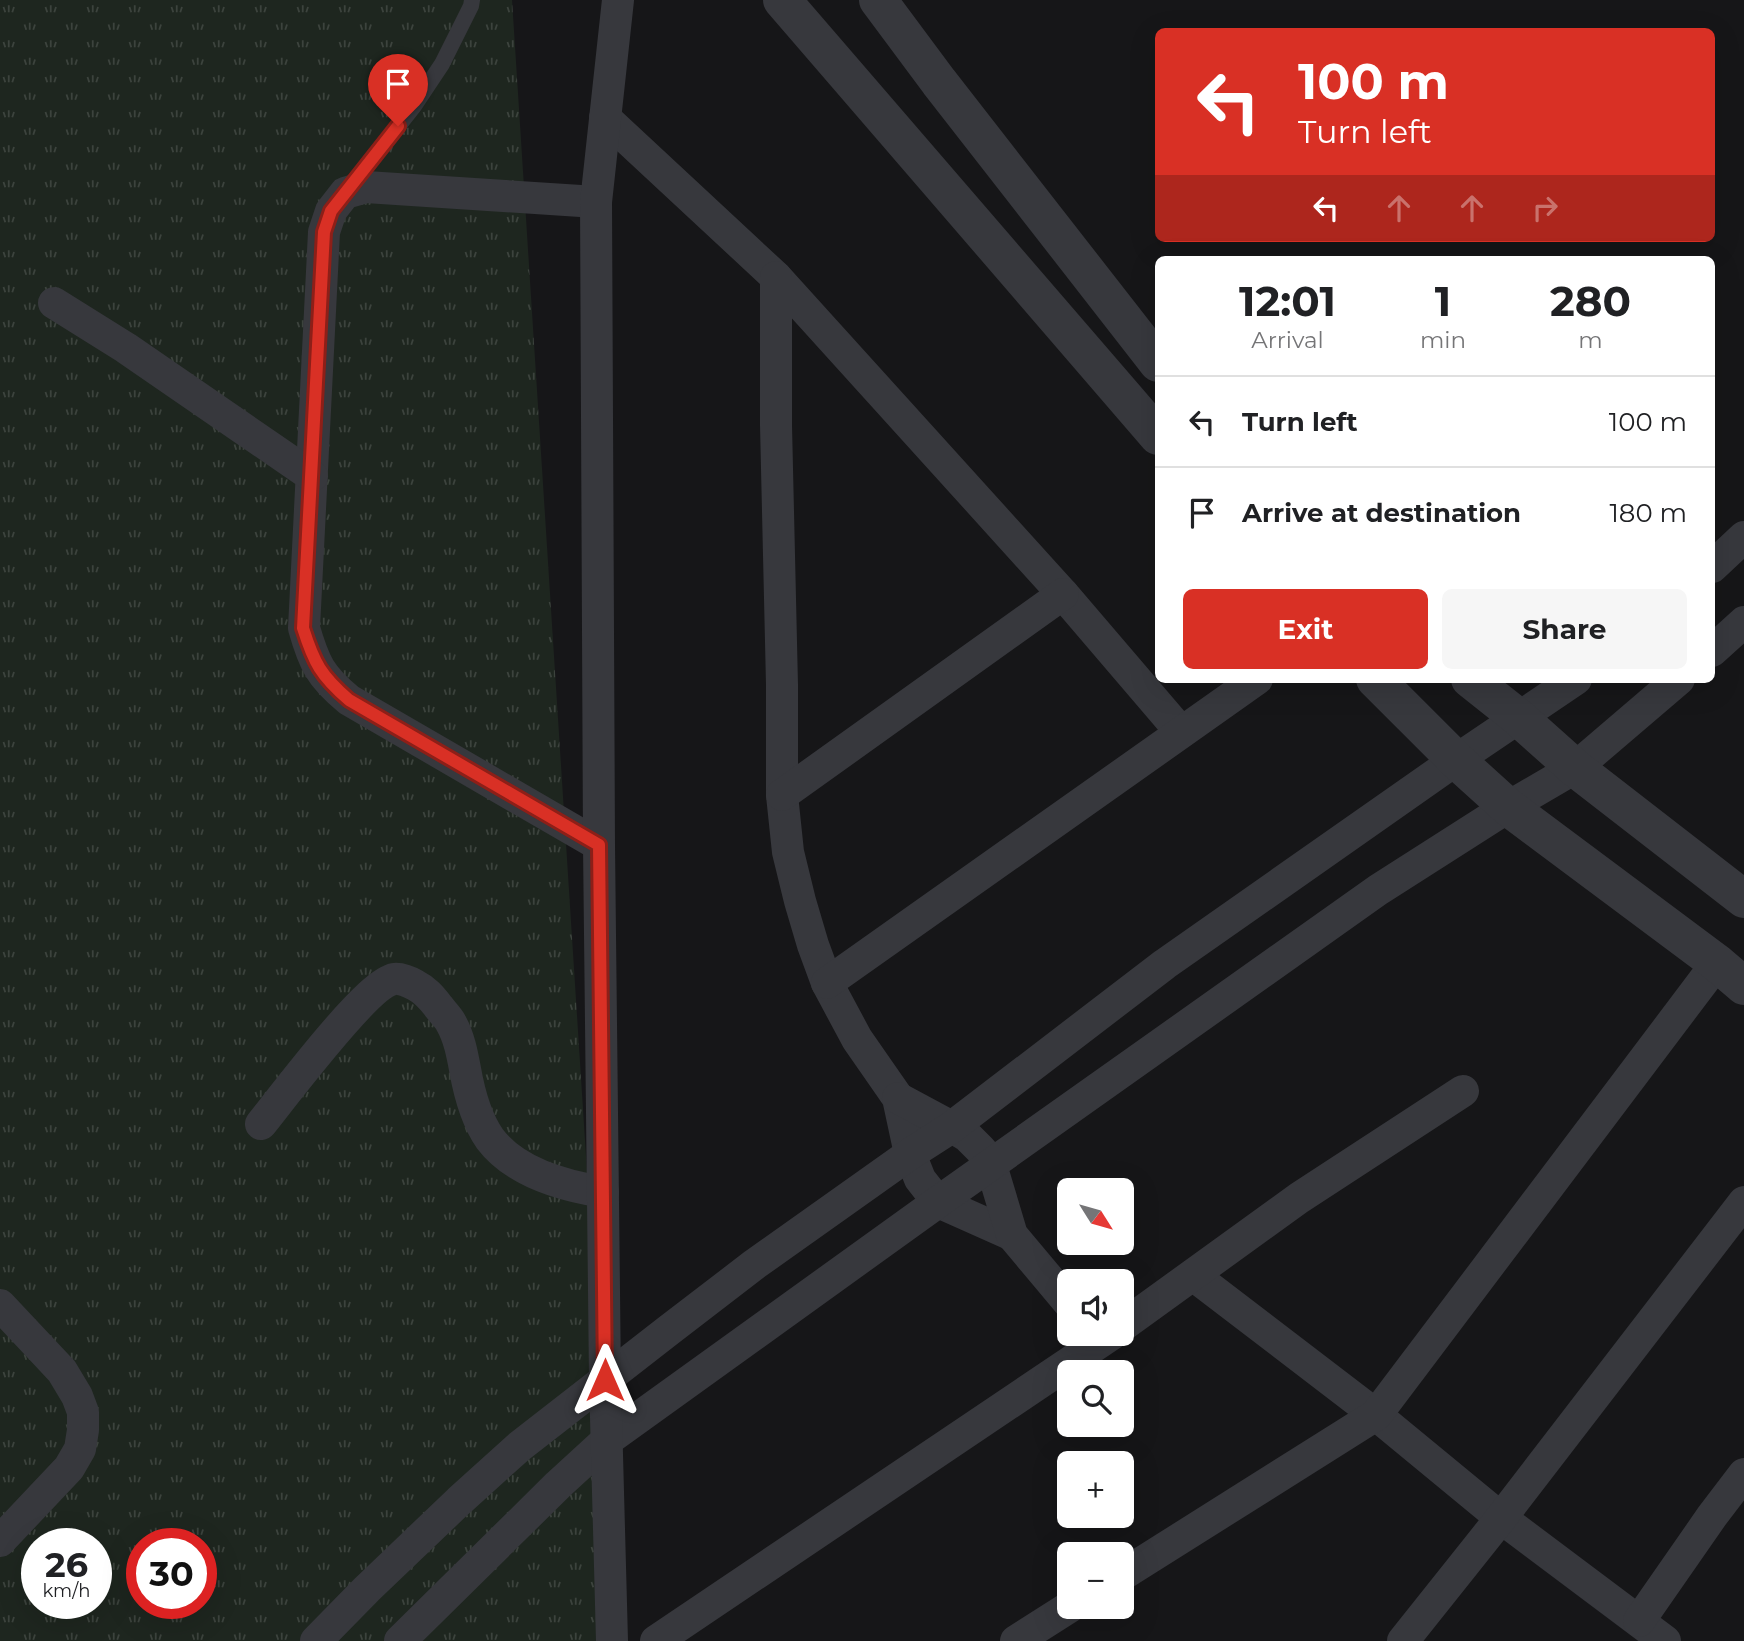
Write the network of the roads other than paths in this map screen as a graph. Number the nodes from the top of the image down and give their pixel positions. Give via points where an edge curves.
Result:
1 (472, 0) edge
2 (618, 0) edge
3 (782, 0) edge
4 (878, 0) edge
5 (605, 118) junction
6 (345, 193) junction
7 (596, 202) junction
8 (776, 277) junction
9 (54, 303) dead end
10 (1155, 359) edge
11 (1155, 433) edge
12 (312, 475) junction
13 (1744, 537) edge
14 (1715, 563) edge
15 (1063, 594) junction
16 (1744, 622) edge
17 (1715, 647) edge
18 (1251, 683) edge
19 (1379, 683) edge
20 (1475, 683) edge
21 (1570, 683) edge
22 (1674, 683) edge
23 (1519, 718) junction
24 (1181, 732) junction
25 (1456, 760) junction
26 (1575, 768) junction
27 (782, 795) junction
28 (1508, 807) junction
29 (599, 845) junction
30 (1744, 899) edge
31 (1730, 975) edge
32 (827, 983) junction
33 (1463, 1091) dead end
34 (898, 1098) junction
35 (261, 1124) dead end
36 (952, 1127) junction
37 (909, 1154) junction
38 (990, 1165) junction
39 (603, 1192) junction
40 (938, 1202) junction
41 (1744, 1202) edge
42 (1012, 1235) junction
43 (1193, 1275) junction
44 (1057, 1289) edge
45 (0, 1305) edge
46 (1134, 1315) edge
47 (1089, 1346) edge
48 (605, 1380) junction
49 (1376, 1415) junction
50 (606, 1441) junction
51 (1744, 1474) edge
52 (1501, 1518) junction
53 (0, 1541) edge
54 (1134, 1567) edge
55 (1057, 1615) edge
56 (1639, 1621) junction
57 (316, 1641) edge
58 (400, 1641) edge
59 (612, 1641) edge
60 (656, 1641) edge
61 (1016, 1641) edge
62 (1403, 1641) edge
63 (1665, 1641) edge

1 - 6 lane via 442,64
2 - 5 street
3 - 11 street
4 - 10 street
5 - 7 street
5 - 8 street
6 - 7 street via 366,187
6 - 12 street via 331,211 324,232
7 - 29 street
8 - 15 street
8 - 27 street
9 - 12 street
12 - 29 street via 303,628 313,658 330,684 349,700
13 - 14 street
15 - 24 street
15 - 27 street
16 - 17 street
18 - 24 street
19 - 25 street
20 - 23 street
21 - 23 street
22 - 26 street
23 - 25 street
23 - 26 street
24 - 32 street
25 - 28 street
25 - 36 street via 1165,964
26 - 28 street
26 - 30 street
27 - 32 street via 788,852
28 - 31 street
28 - 38 street via 1378,890
29 - 39 street
31 - 49 street
32 - 34 street via 857,1039
33 - 43 street via 1299,1198
34 - 36 street
34 - 37 street
35 - 39 street via 346,1019 378,988 394,979 411,982 427,992 451,1023 475,1108 489,1137 506,1156 559,1182
36 - 37 street
36 - 38 street via 981,1150
37 - 40 street via 920,1179
37 - 48 street via 755,1264
38 - 40 street
38 - 42 street
39 - 48 street
40 - 42 street
40 - 50 street
41 - 52 street
42 - 44 street
43 - 46 street
43 - 49 street
45 - 53 street via 62,1371 83,1412 80,1449 69,1468
47 - 60 street
48 - 50 street
48 - 57 street via 458,1501
49 - 52 street
49 - 54 street
50 - 58 street
50 - 59 street
51 - 56 street
52 - 56 street
52 - 62 street
55 - 61 street
56 - 63 street

